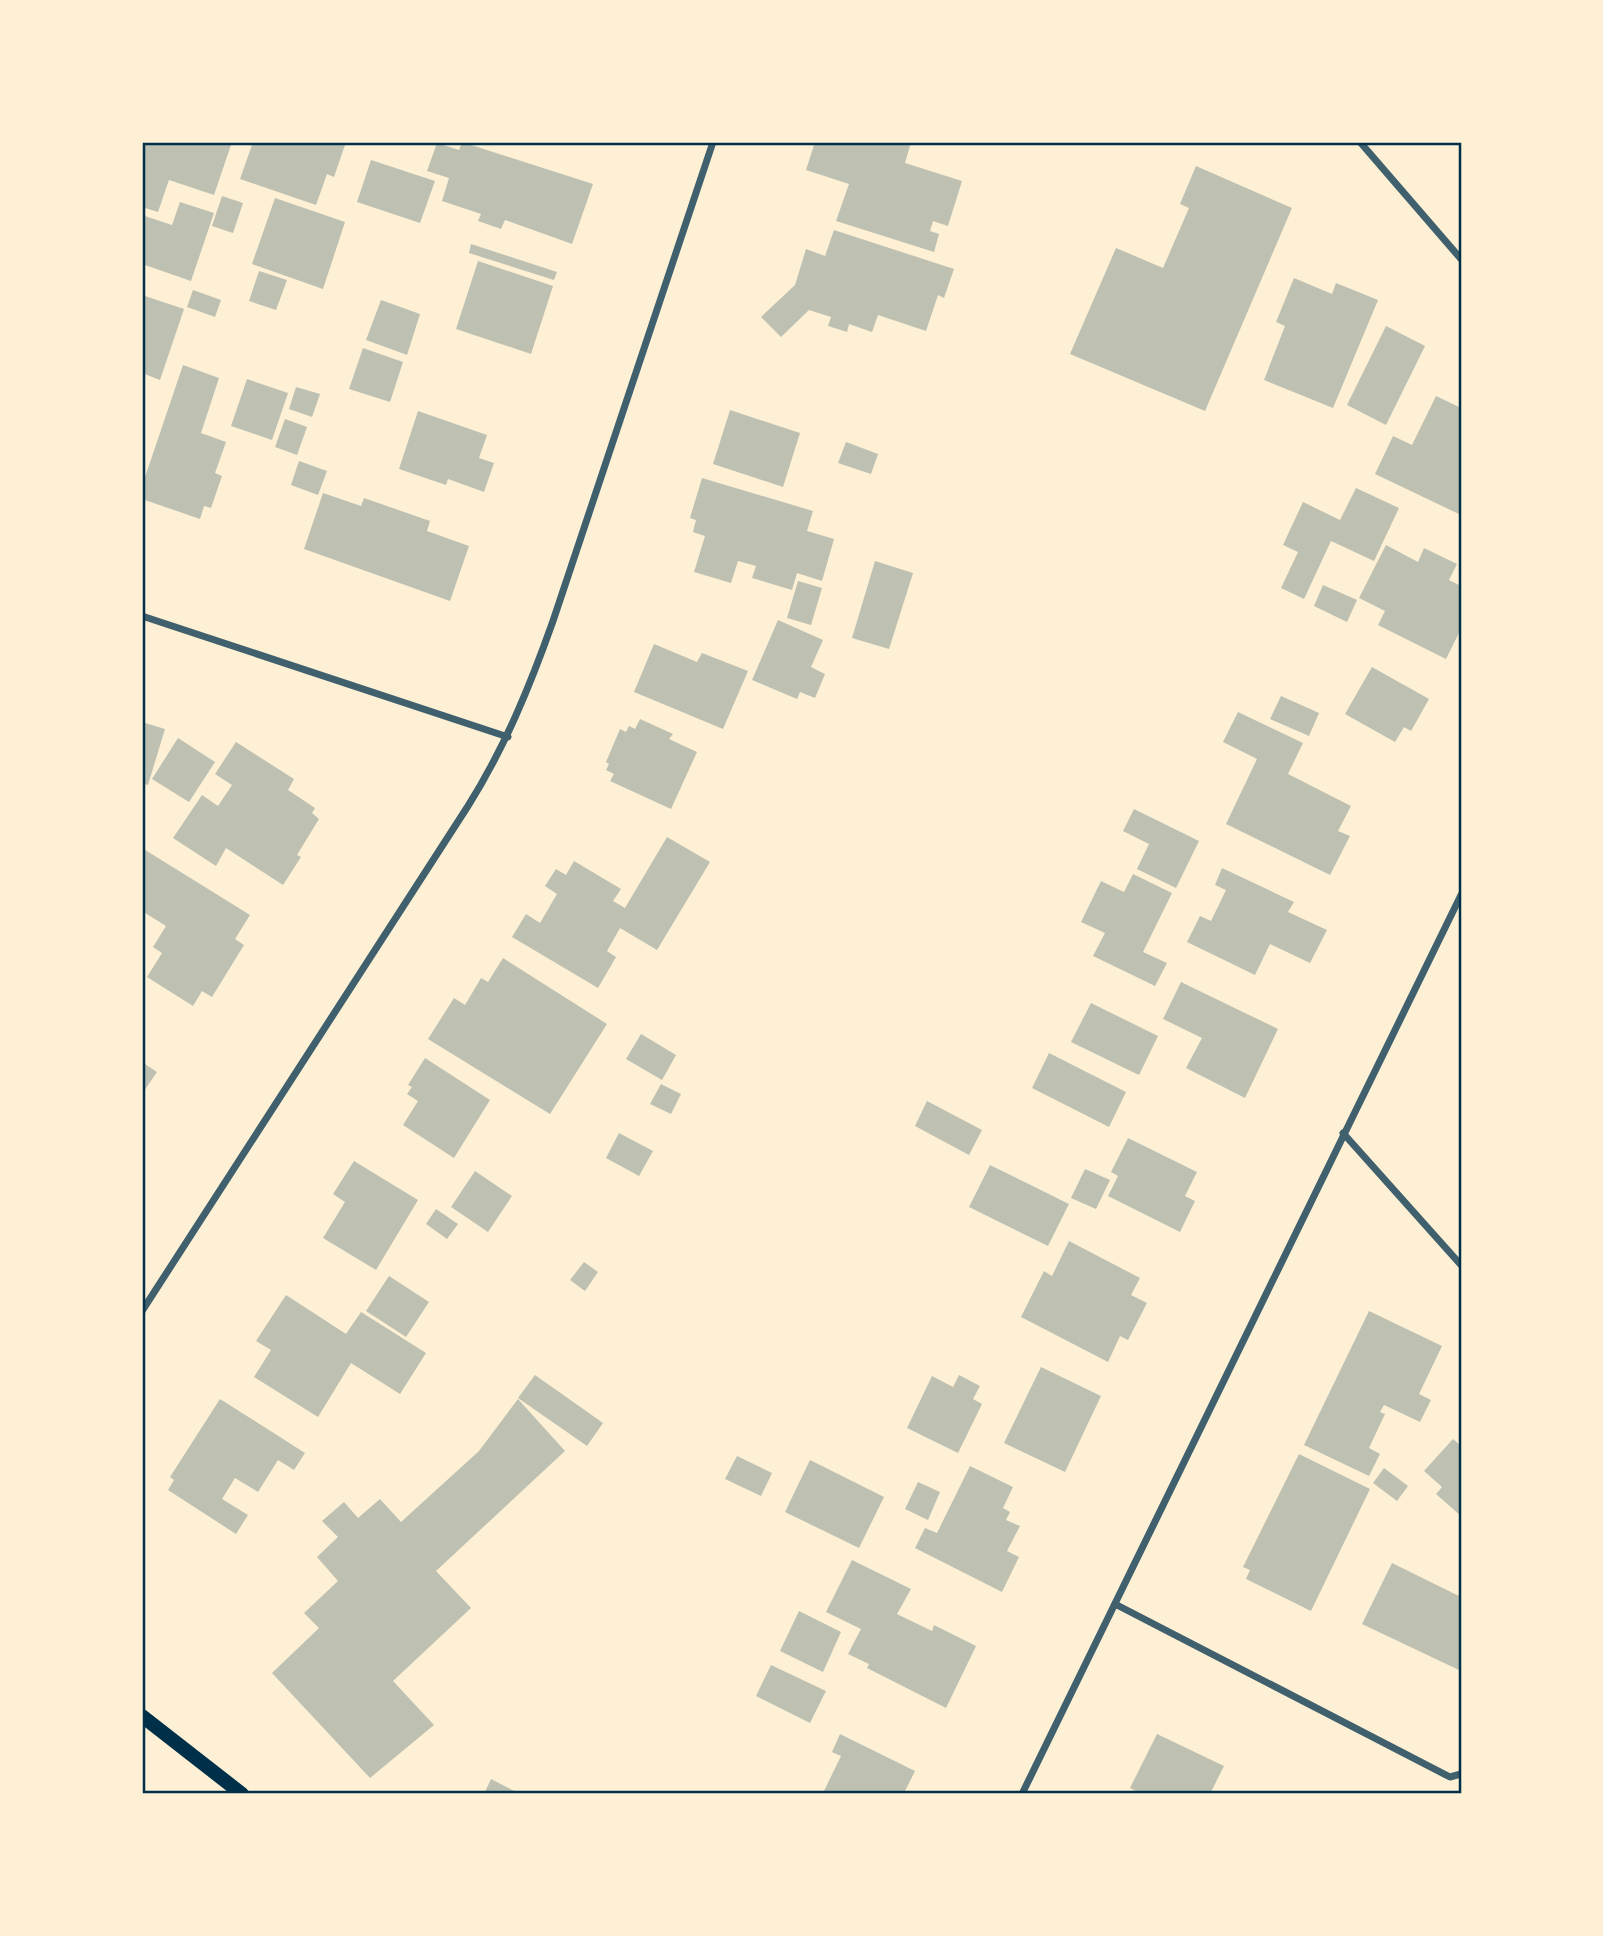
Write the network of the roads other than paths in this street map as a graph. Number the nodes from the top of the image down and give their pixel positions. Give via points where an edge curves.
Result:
1 (712, 142) edge
2 (1360, 142) edge
3 (1461, 259) edge
4 (142, 616) edge
5 (508, 737) junction
6 (1461, 895) edge
7 (1343, 1133) junction
8 (1461, 1265) edge
9 (142, 1311) edge
10 (1115, 1604) junction
11 (142, 1716) edge
12 (1461, 1774) edge
13 (242, 1794) edge
14 (1022, 1794) edge

1 - 5 street via 553,621
2 - 3 street
4 - 5 street
5 - 9 street
6 - 7 street
7 - 8 street
7 - 10 street
10 - 12 street via 1450,1777
10 - 14 street
11 - 13 main road

